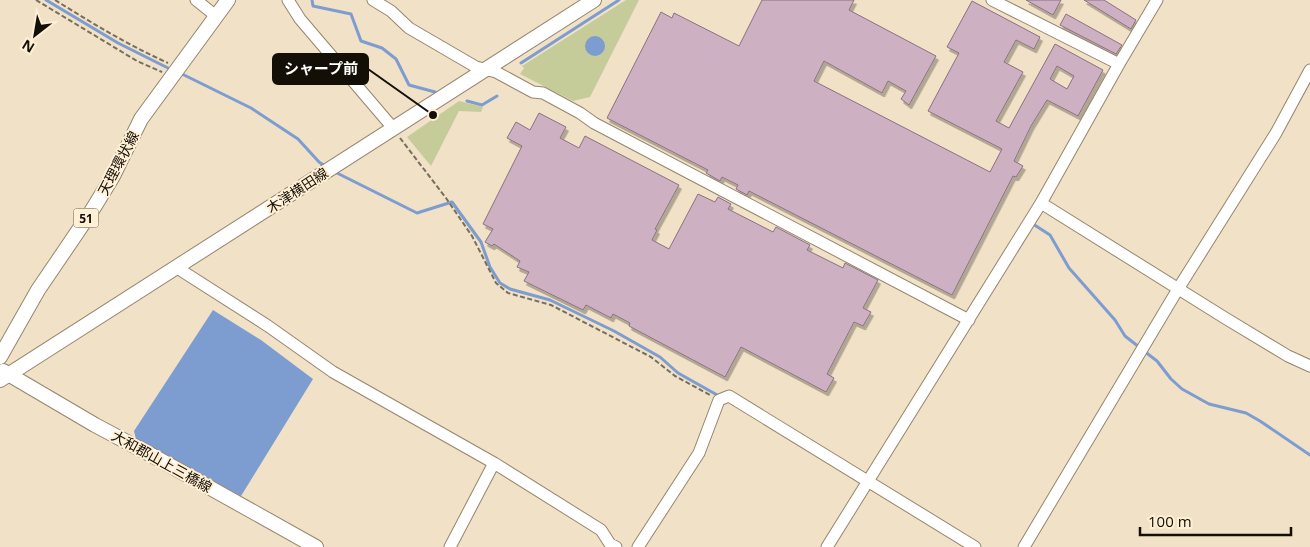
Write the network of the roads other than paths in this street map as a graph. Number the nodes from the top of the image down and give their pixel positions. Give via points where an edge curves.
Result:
1 (196, 0) edge
2 (228, 0) edge
3 (288, 0) edge
4 (373, 0) edge
5 (594, 0) edge
6 (992, 0) edge
7 (1157, 0) edge
8 (216, 16) junction
9 (1119, 64) junction
10 (486, 70) junction
11 (1310, 70) edge
12 (393, 128) junction
13 (1041, 203) junction
14 (179, 266) junction
15 (1178, 289) junction
16 (969, 320) junction
17 (0, 357) edge
18 (1310, 366) edge
19 (3, 374) edge
20 (494, 463) junction
21 (868, 481) junction
22 (316, 547) edge
23 (450, 547) edge
24 (616, 547) edge
25 (638, 547) edge
26 (827, 547) edge
27 (974, 547) edge
28 (1024, 547) edge

1 - 8 street
2 - 8 main road, 天理環状線 / 51
3 - 12 street via 300,19
4 - 10 street via 392,11 409,28
5 - 10 main road, 木津横田線
6 - 9 street
7 - 9 street
8 - 17 main road, 天理環状線 / 51 via 142,119 113,176 38,290
9 - 13 street
10 - 12 main road, 木津横田線
10 - 16 street via 533,92 543,93 602,128
11 - 15 street via 1276,133
12 - 14 main road, 木津横田線
13 - 15 street
13 - 16 street
14 - 19 main road, 木津横田線
14 - 20 street via 333,372
15 - 18 street
15 - 28 street
16 - 21 street
19 - 22 main road, 大和郡山上三橋線
20 - 23 street
20 - 24 street via 600,530
21 - 25 street via 724,398 699,452
21 - 26 street
21 - 27 street

